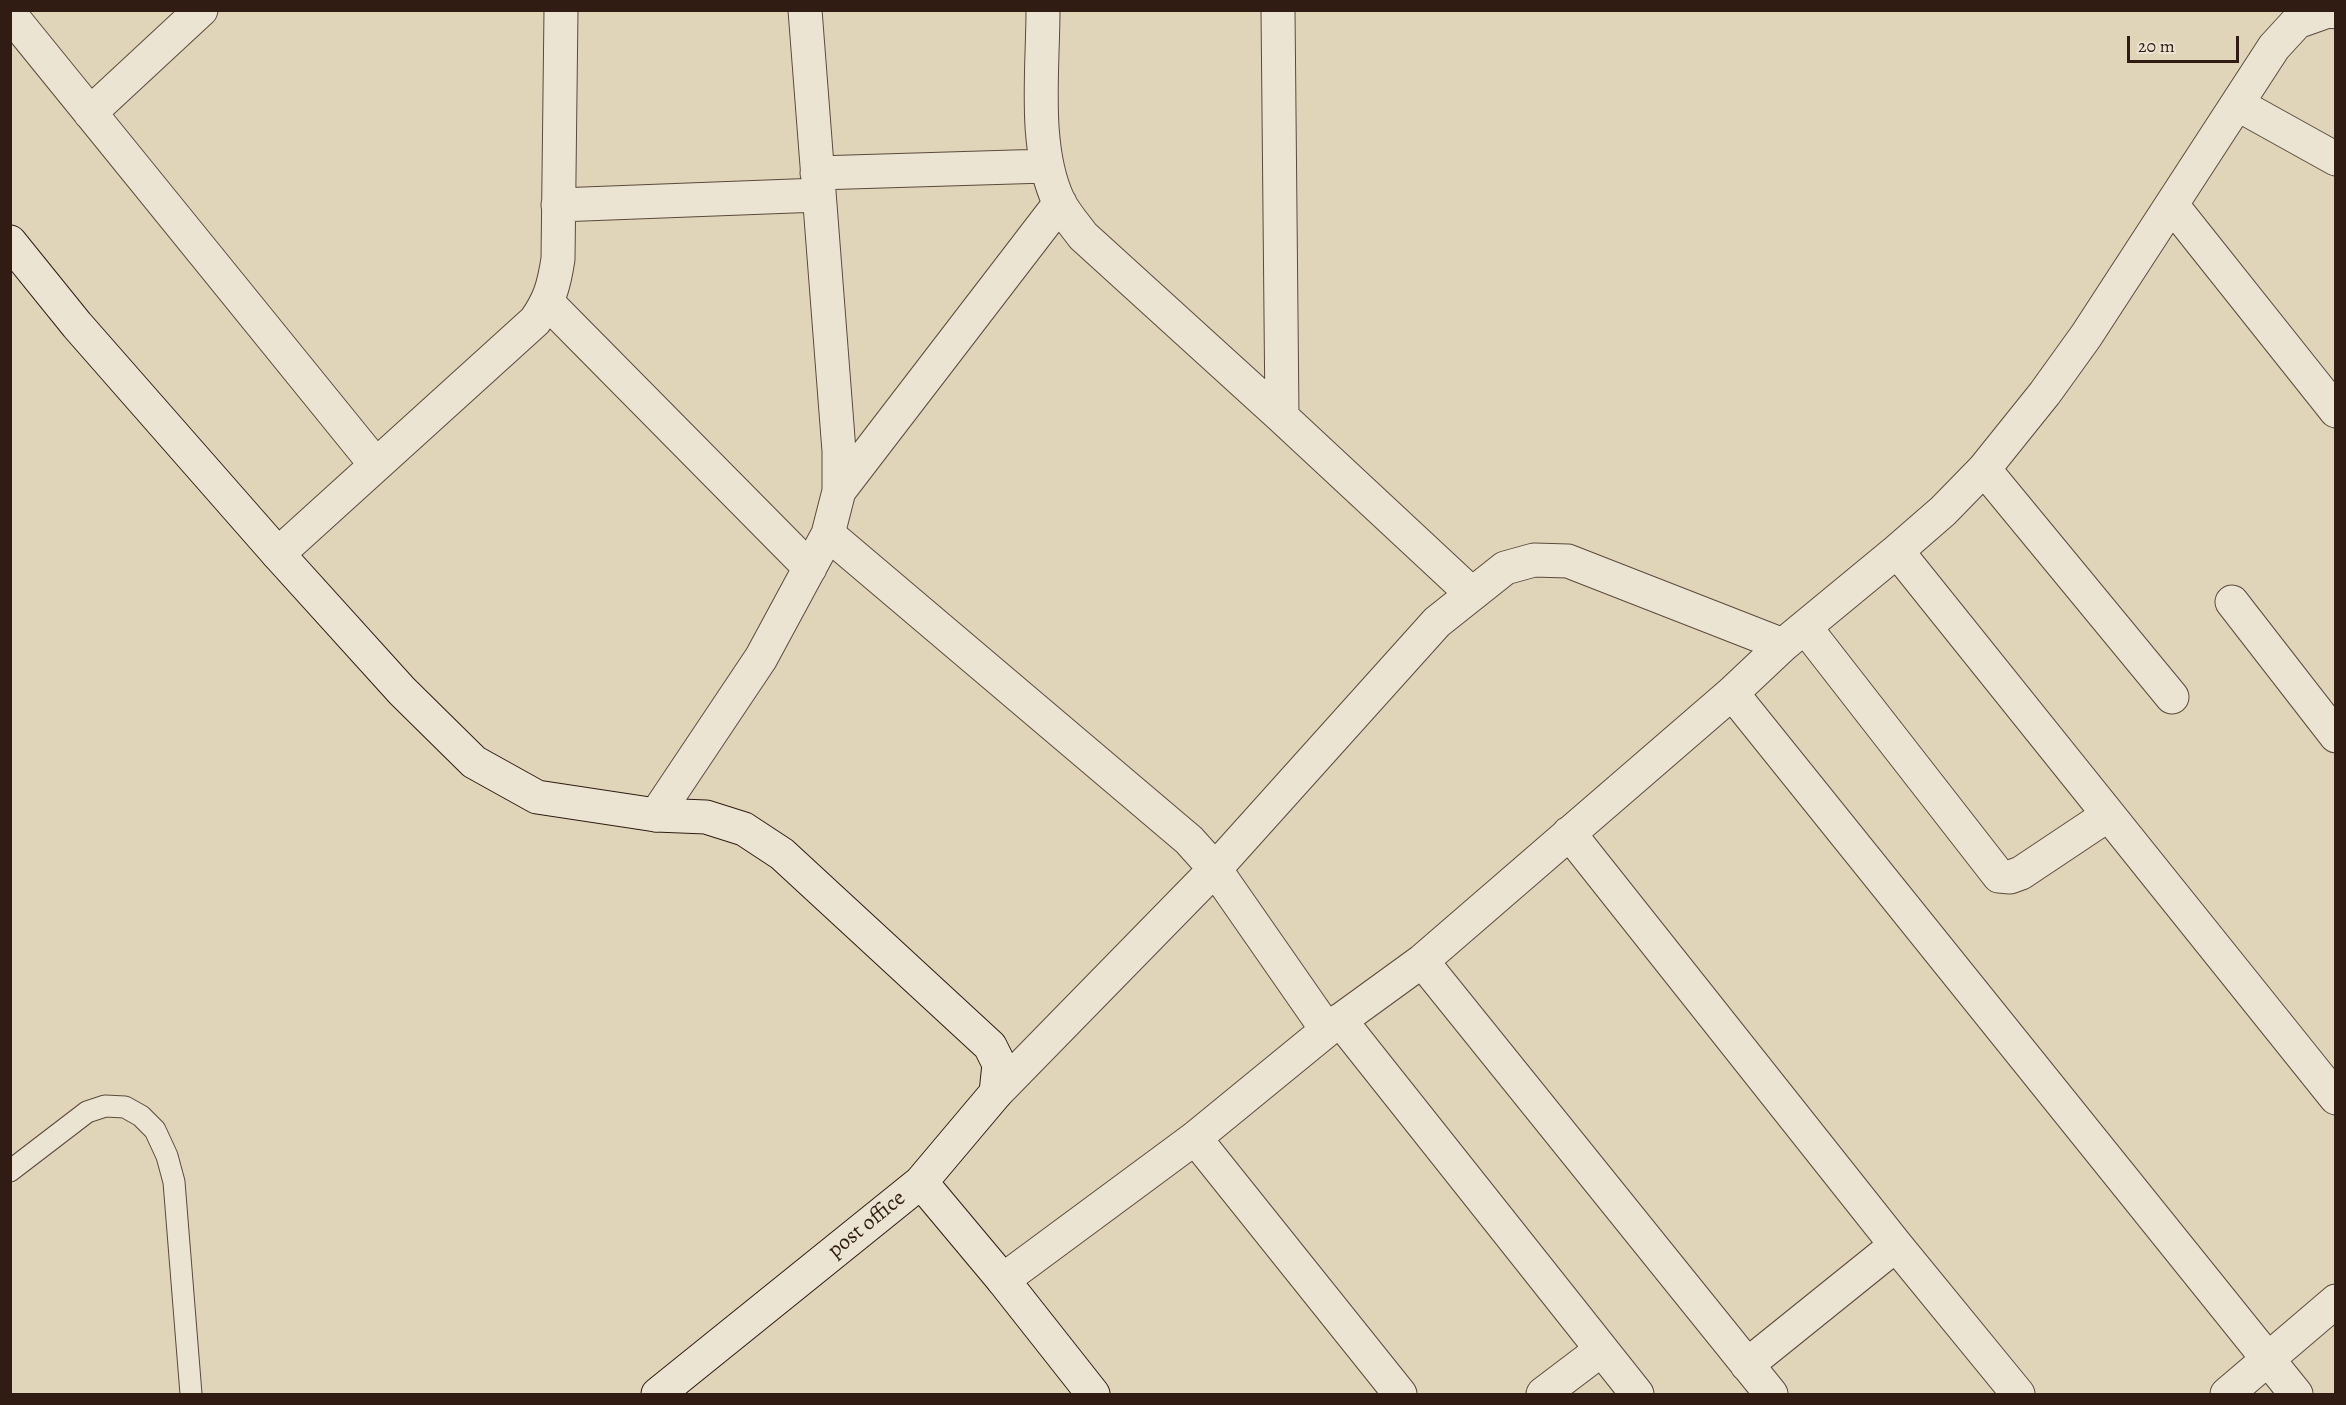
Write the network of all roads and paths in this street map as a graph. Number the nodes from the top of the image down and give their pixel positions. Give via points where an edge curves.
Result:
1 (201, 10) edge
2 (561, 10) edge
3 (805, 10) edge
4 (1043, 10) edge
5 (1278, 10) edge
6 (2336, 12) edge
7 (10, 14) edge
8 (2297, 16) edge
9 (2237, 104) junction
10 (90, 112) junction
11 (2336, 159) edge
12 (1046, 166) junction
13 (818, 184) junction
14 (1060, 204) junction
15 (558, 205) junction
16 (2172, 205) junction
17 (10, 242) edge
18 (548, 303) junction
19 (2336, 411) edge
20 (1282, 417) junction
21 (376, 465) junction
22 (1984, 469) junction
23 (839, 491) junction
24 (828, 534) junction
25 (1898, 551) junction
26 (278, 554) junction
27 (810, 568) junction
28 (1471, 593) junction
29 (2232, 602) dead end
30 (1794, 636) junction
31 (1732, 693) junction
32 (2172, 697) dead end
33 (2336, 736) edge
34 (656, 815) junction
35 (2108, 815) junction
36 (1569, 833) junction
37 (1215, 869) junction
38 (1422, 961) junction
39 (1334, 1025) junction
40 (996, 1093) junction
41 (2336, 1098) edge
42 (1195, 1138) junction
43 (10, 1171) edge
44 (921, 1182) junction
45 (1896, 1245) junction
46 (1003, 1280) junction
47 (2336, 1301) edge
48 (1601, 1350) junction
49 (2269, 1360) junction
50 (1747, 1365) junction
51 (191, 1395) edge
52 (658, 1395) edge
53 (1093, 1395) edge
54 (1400, 1395) edge
55 (1543, 1395) edge
56 (1636, 1395) edge
57 (1771, 1395) edge
58 (2018, 1395) edge
59 (2227, 1395) edge
60 (2296, 1395) edge

1 - 10 street
2 - 15 street
3 - 13 street
4 - 12 street
5 - 20 street
6 - 8 street
7 - 10 street
8 - 9 street
9 - 11 street
9 - 16 street
10 - 21 street
12 - 13 street
12 - 14 street
13 - 15 street
13 - 23 street
14 - 20 street via 1083,236
14 - 23 street
15 - 18 street via 558,259
16 - 19 street
16 - 22 street via 2086,336
17 - 26 street via 77,325
18 - 21 street via 535,321
18 - 27 street
20 - 28 street
21 - 26 street
22 - 25 street
22 - 32 street
23 - 24 street
24 - 27 street
24 - 37 street via 1151,806
25 - 30 street
25 - 35 street
26 - 34 street via 402,691 474,762 537,797
27 - 34 street via 761,658
28 - 30 street via 1505,568 1534,560 1568,561
28 - 37 street via 1437,622
29 - 33 street
30 - 31 street
30 - 35 street via 1999,876 2020,873
31 - 36 street
31 - 49 street
34 - 40 street via 716,820 744,829 782,854 990,1046 999,1064
35 - 41 street
36 - 38 street
36 - 45 street
37 - 39 street
37 - 40 street
38 - 39 street
38 - 50 street
39 - 42 street
39 - 48 street
40 - 44 street
42 - 46 street
42 - 54 street
43 - 51 lane via 87,1112 105,1106 125,1107 155,1130 174,1182
44 - 46 street, post office
44 - 52 street, post office
45 - 50 street
45 - 58 street
46 - 53 street, post office
47 - 49 street
48 - 55 street
48 - 56 street
49 - 59 street
49 - 60 street
50 - 57 street

